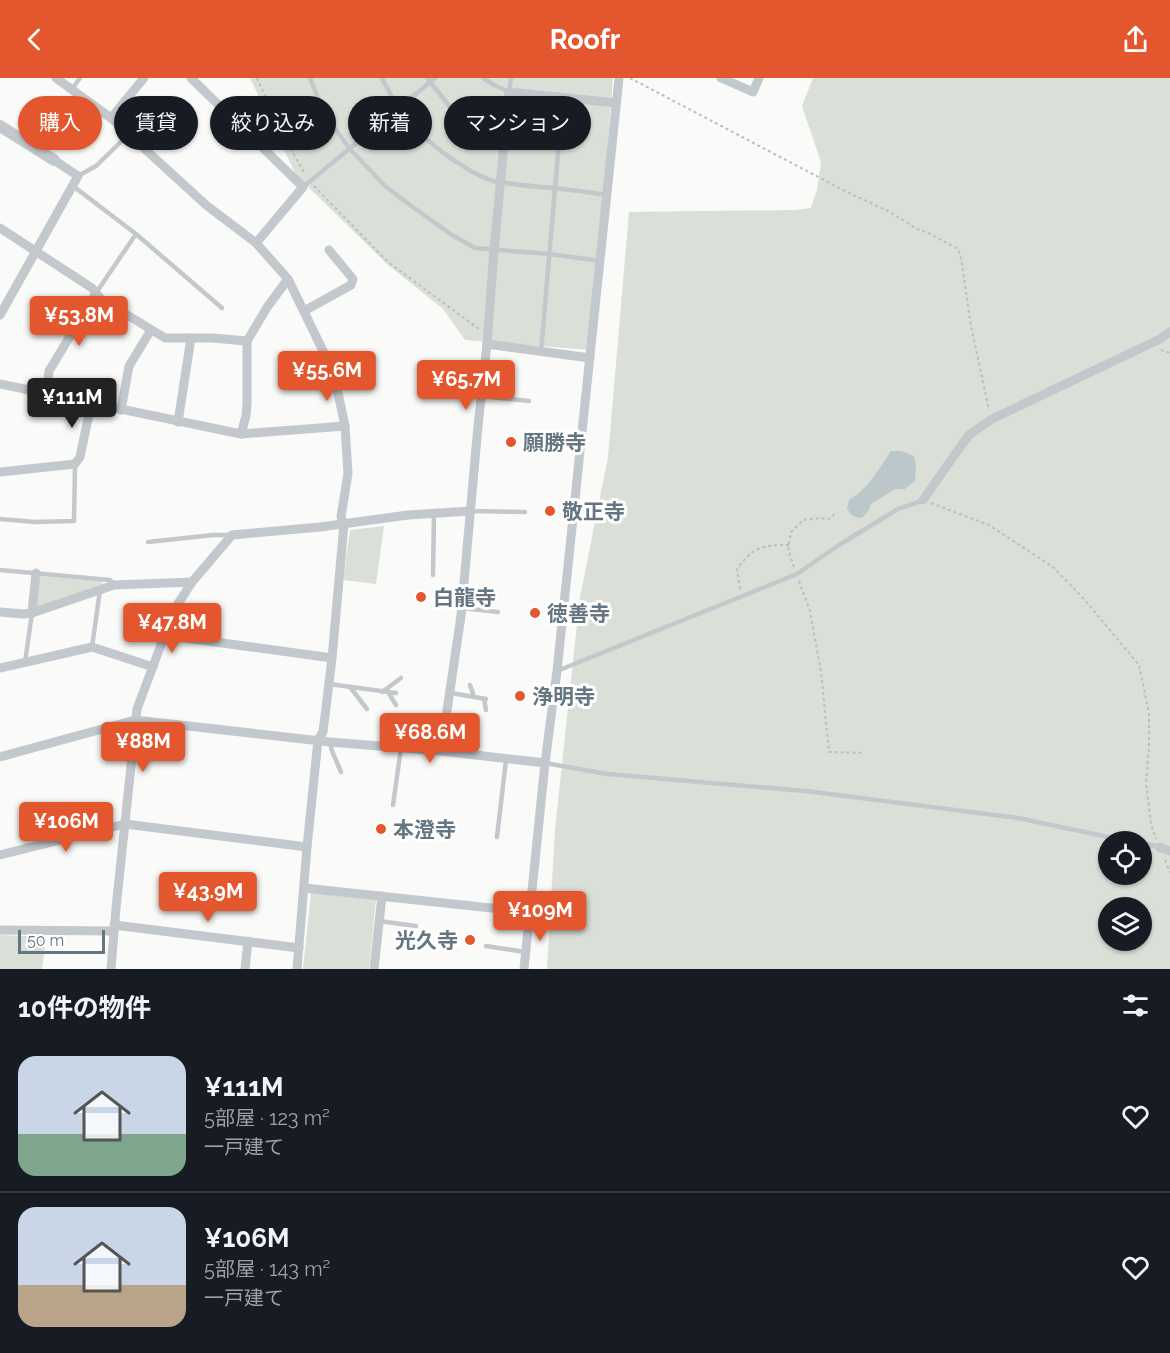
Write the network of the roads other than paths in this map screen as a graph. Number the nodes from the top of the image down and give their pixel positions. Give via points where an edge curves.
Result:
1 (56, 78) edge
2 (80, 78) edge
3 (144, 78) edge
4 (190, 78) edge
5 (310, 78) edge
6 (382, 78) edge
7 (483, 78) edge
8 (511, 78) edge
9 (619, 78) edge
10 (721, 78) edge
11 (759, 78) edge
12 (431, 79) edge
13 (72, 89) junction
14 (509, 92) junction
15 (392, 96) edge
16 (412, 96) edge
17 (444, 97) edge
18 (616, 103) junction
19 (111, 118) junction
20 (114, 121) edge
21 (0, 126) edge
22 (432, 144) edge
23 (348, 146) edge
24 (114, 149) edge
25 (146, 150) edge
26 (349, 150) edge
27 (351, 150) edge
28 (558, 150) edge
29 (54, 160) joint
30 (78, 176) junction
31 (501, 182) junction
32 (306, 185) junction
33 (73, 186) junction
34 (555, 188) junction
35 (608, 195) junction
36 (0, 228) edge
37 (136, 234) junction
38 (256, 243) junction
39 (329, 250) dead end
40 (494, 250) junction
41 (36, 251) junction
42 (550, 254) junction
43 (600, 261) junction
44 (288, 279) junction
45 (96, 293) junction
46 (222, 308) dead end
47 (304, 311) junction
48 (0, 315) edge
49 (151, 330) junction
50 (1170, 332) edge
51 (191, 338) junction
52 (488, 340) junction
53 (247, 341) junction
54 (541, 352) junction
55 (590, 358) junction
56 (0, 384) edge
57 (46, 394) junction
58 (481, 396) junction
59 (529, 401) dead end
60 (91, 404) junction
61 (121, 410) junction
62 (178, 422) junction
63 (345, 426) junction
64 (241, 434) junction
65 (75, 464) junction
66 (0, 472) edge
67 (923, 500) joint
68 (471, 511) junction
69 (525, 512) dead end
70 (434, 513) junction
71 (0, 519) edge
72 (344, 524) junction
73 (232, 535) junction
74 (148, 542) dead end
75 (0, 570) edge
76 (36, 573) junction
77 (433, 575) dead end
78 (192, 582) junction
79 (114, 585) junction
80 (100, 590) junction
81 (461, 608) junction
82 (0, 612) edge
83 (498, 612) dead end
84 (32, 613) junction
85 (164, 635) junction
86 (92, 647) junction
87 (332, 658) junction
88 (25, 662) junction
89 (153, 667) junction
90 (0, 668) edge
91 (556, 671) junction
92 (401, 678) dead end
93 (329, 684) junction
94 (470, 685) dead end
95 (350, 687) junction
96 (382, 692) junction
97 (388, 692) junction
98 (396, 693) dead end
99 (449, 693) junction
100 (474, 697) junction
101 (396, 705) dead end
102 (367, 709) dead end
103 (486, 710) dead end
104 (135, 720) junction
105 (318, 740) junction
106 (330, 742) junction
107 (401, 748) junction
108 (441, 751) junction
109 (0, 757) edge
110 (506, 760) junction
111 (544, 763) junction
112 (341, 772) dead end
113 (393, 805) dead end
114 (125, 824) junction
115 (1098, 835) edge
116 (497, 837) dead end
117 (1152, 845) edge
118 (307, 847) junction
119 (1159, 847) joint
120 (1170, 851) edge
121 (0, 855) edge
122 (304, 888) junction
123 (382, 896) junction
124 (529, 912) junction
125 (379, 921) junction
126 (416, 926) dead end
127 (114, 928) junction
128 (0, 930) edge
129 (248, 941) junction
130 (486, 946) dead end
131 (299, 948) junction
132 (525, 952) junction
133 (111, 969) edge
134 (245, 969) edge
135 (297, 969) edge
136 (374, 969) edge
137 (524, 969) edge

1 - 13 street
2 - 13 lane
3 - 19 street
4 - 32 street
5 - 23 lane via 324,114
6 - 15 lane
7 - 14 lane
8 - 14 lane
9 - 18 street
10 - 11 street via 753,92
12 - 16 lane
12 - 17 lane
13 - 19 street
14 - 18 street
14 - 31 street
18 - 35 street
19 - 20 street
21 - 29 street
22 - 31 lane via 459,164
24 - 30 lane
25 - 38 street via 206,205
26 - 32 lane
27 - 40 lane via 385,186 434,223 474,248
28 - 34 lane
29 - 30 street
30 - 33 street
31 - 34 lane
31 - 40 street
32 - 38 street
33 - 37 lane
33 - 41 street
34 - 35 lane
34 - 42 lane
35 - 43 street
36 - 41 street
37 - 45 lane
37 - 46 lane
38 - 44 street
39 - 47 street via 353,282
40 - 42 lane
40 - 52 street
41 - 45 street
41 - 48 street
42 - 43 lane
42 - 54 lane
43 - 55 street
44 - 47 street
44 - 53 street
45 - 49 street
45 - 57 street via 49,371
47 - 63 street via 328,361
49 - 51 street via 165,338
49 - 61 street via 129,366
50 - 67 street via 992,419 969,435
51 - 53 street
51 - 62 street
52 - 54 street
52 - 58 street
53 - 64 street via 247,403
54 - 55 street
55 - 91 street
56 - 57 street
57 - 60 street
58 - 59 lane
58 - 68 street
60 - 61 street
60 - 65 street via 80,457
61 - 62 street
62 - 64 street
63 - 64 street
63 - 72 street via 348,473 341,517
65 - 66 street
65 - 71 lane via 74,520
67 - 91 lane via 898,509 797,574
68 - 69 lane
68 - 70 street
68 - 81 street
70 - 72 street
70 - 77 lane
72 - 73 street
72 - 87 street
73 - 74 lane
73 - 78 street
75 - 76 lane
76 - 79 lane via 110,580
76 - 84 street
78 - 79 street
78 - 85 street
79 - 80 street
80 - 84 street
80 - 86 lane
81 - 83 lane
81 - 99 street
82 - 84 street
84 - 88 lane
85 - 87 street
85 - 89 street
86 - 88 street
86 - 89 street
87 - 93 street
88 - 90 street
89 - 104 street
91 - 111 street
92 - 96 lane
93 - 95 lane
93 - 105 street via 323,732
94 - 100 lane
95 - 96 lane
95 - 102 lane
96 - 97 lane
97 - 98 lane
97 - 101 lane
99 - 100 lane
99 - 108 street
100 - 103 lane via 485,699
104 - 105 street
104 - 109 street
104 - 114 street
105 - 106 street
105 - 118 street
106 - 107 street
106 - 112 lane
107 - 108 street
107 - 113 lane
108 - 110 street
110 - 111 street
110 - 116 lane
111 - 115 lane via 607,774 806,791 1018,818
111 - 124 street
114 - 118 street
114 - 121 street
114 - 127 street
117 - 119 lane
118 - 122 street
119 - 120 street
122 - 123 street
122 - 131 street
123 - 124 street
123 - 125 street
124 - 132 street
125 - 126 lane
125 - 136 street
127 - 128 street
127 - 129 street
127 - 133 street
129 - 131 street
129 - 134 street
130 - 132 lane
131 - 135 street
132 - 137 street

